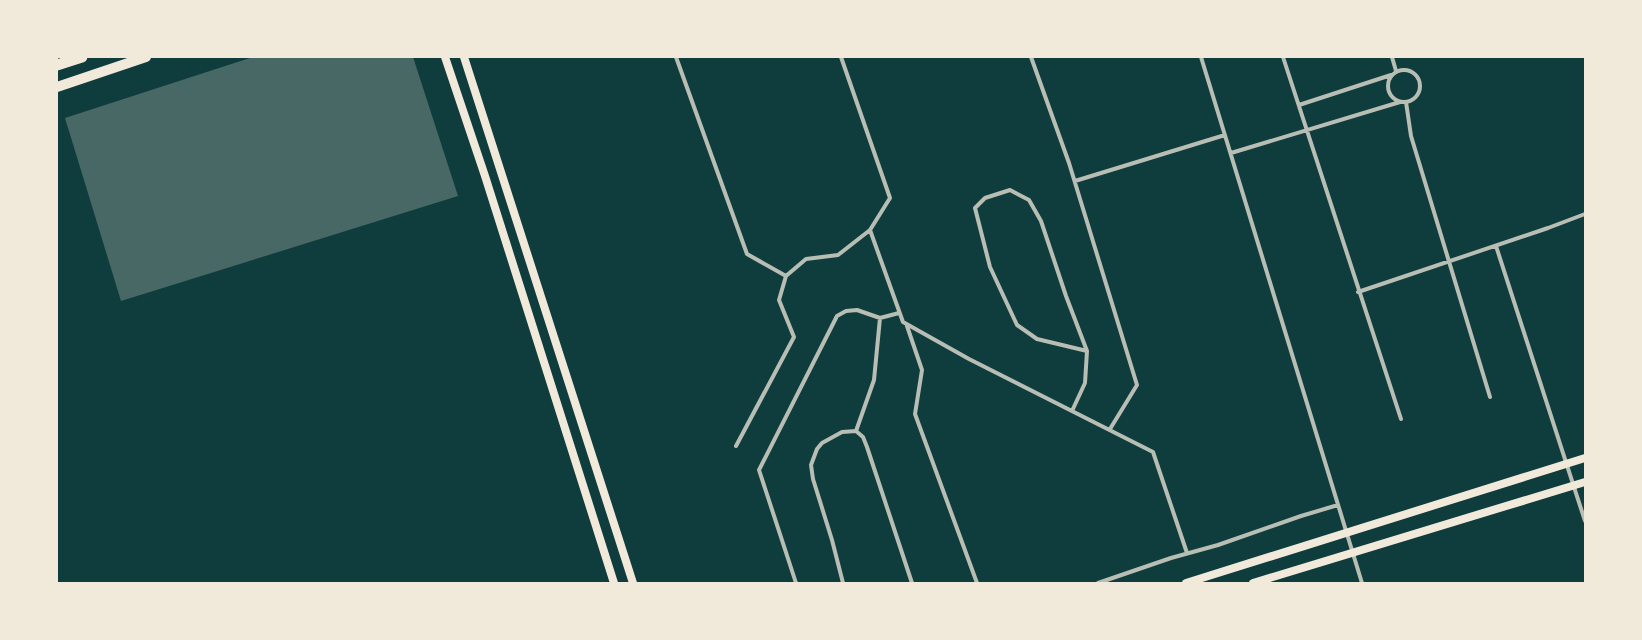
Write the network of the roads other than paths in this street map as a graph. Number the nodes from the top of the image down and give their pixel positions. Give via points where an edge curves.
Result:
1 (82, 57) edge
2 (146, 57) edge
3 (446, 57) edge
4 (464, 57) edge
5 (676, 57) edge
6 (841, 57) edge
7 (1031, 57) edge
8 (1201, 57) edge
9 (1283, 57) edge
10 (1392, 57) edge
11 (57, 65) edge
12 (1396, 71) junction
13 (1392, 74) junction
14 (57, 87) edge
15 (1400, 102) junction
16 (1406, 102) junction
17 (1298, 105) junction
18 (1306, 130) junction
19 (1225, 135) junction
20 (1231, 153) junction
21 (1075, 182) junction
22 (1585, 214) edge
23 (870, 230) junction
24 (1496, 246) junction
25 (1449, 262) junction
26 (786, 276) junction
27 (1358, 292) junction
28 (900, 313) junction
29 (880, 318) junction
30 (907, 326) junction
31 (1087, 351) junction
32 (1490, 397) dead end
33 (1072, 411) junction
34 (1401, 419) dead end
35 (1110, 429) junction
36 (856, 431) junction
37 (736, 446) dead end
38 (1585, 458) edge
39 (1567, 464) junction
40 (1585, 482) edge
41 (1574, 485) junction
42 (1338, 505) junction
43 (1585, 521) edge
44 (1346, 533) junction
45 (1352, 552) junction
46 (1187, 553) junction
47 (614, 583) edge
48 (633, 583) edge
49 (796, 583) edge
50 (843, 583) edge
51 (912, 583) edge
52 (977, 583) edge
53 (1098, 583) edge
54 (1186, 583) edge
55 (1253, 583) edge
56 (1362, 583) edge

1 - 11 highway
2 - 14 main road
3 - 47 main road
4 - 48 main road
5 - 26 street via 747,254
6 - 23 street via 890,198
7 - 21 street
8 - 19 street
9 - 17 street
10 - 12 street
12 - 13 street
12 - 16 street via 1407,70 1420,81 1416,97
13 - 15 street via 1388,91
13 - 17 street
15 - 16 street
15 - 18 street
16 - 25 street via 1411,136
17 - 18 street
18 - 20 street
18 - 27 street
19 - 20 street
19 - 21 street
20 - 42 street
21 - 35 street via 1137,386
22 - 24 street
23 - 26 street via 838,255 806,259
23 - 28 street
24 - 25 street
24 - 39 street
25 - 27 street
25 - 32 street
26 - 37 street via 779,300 794,337
27 - 34 street
28 - 29 street
28 - 30 street
29 - 36 street via 874,380
29 - 49 street via 857,310 846,311 837,316 759,470
30 - 33 street
30 - 52 street via 922,370 915,414
31 - 31 street via 1037,339 1017,325 990,267 975,208 985,198 1010,190 1029,200 1041,221
31 - 33 street via 1085,383
33 - 35 street
35 - 46 street via 1153,452
36 - 50 street via 842,432 822,443 815,452 811,465
36 - 51 street via 863,437 867,447
38 - 39 main road
39 - 41 street
39 - 44 main road
40 - 41 main road
41 - 43 street
41 - 45 main road
42 - 44 street
42 - 46 street
44 - 45 street
44 - 54 main road
45 - 55 main road
45 - 56 street
46 - 53 street

